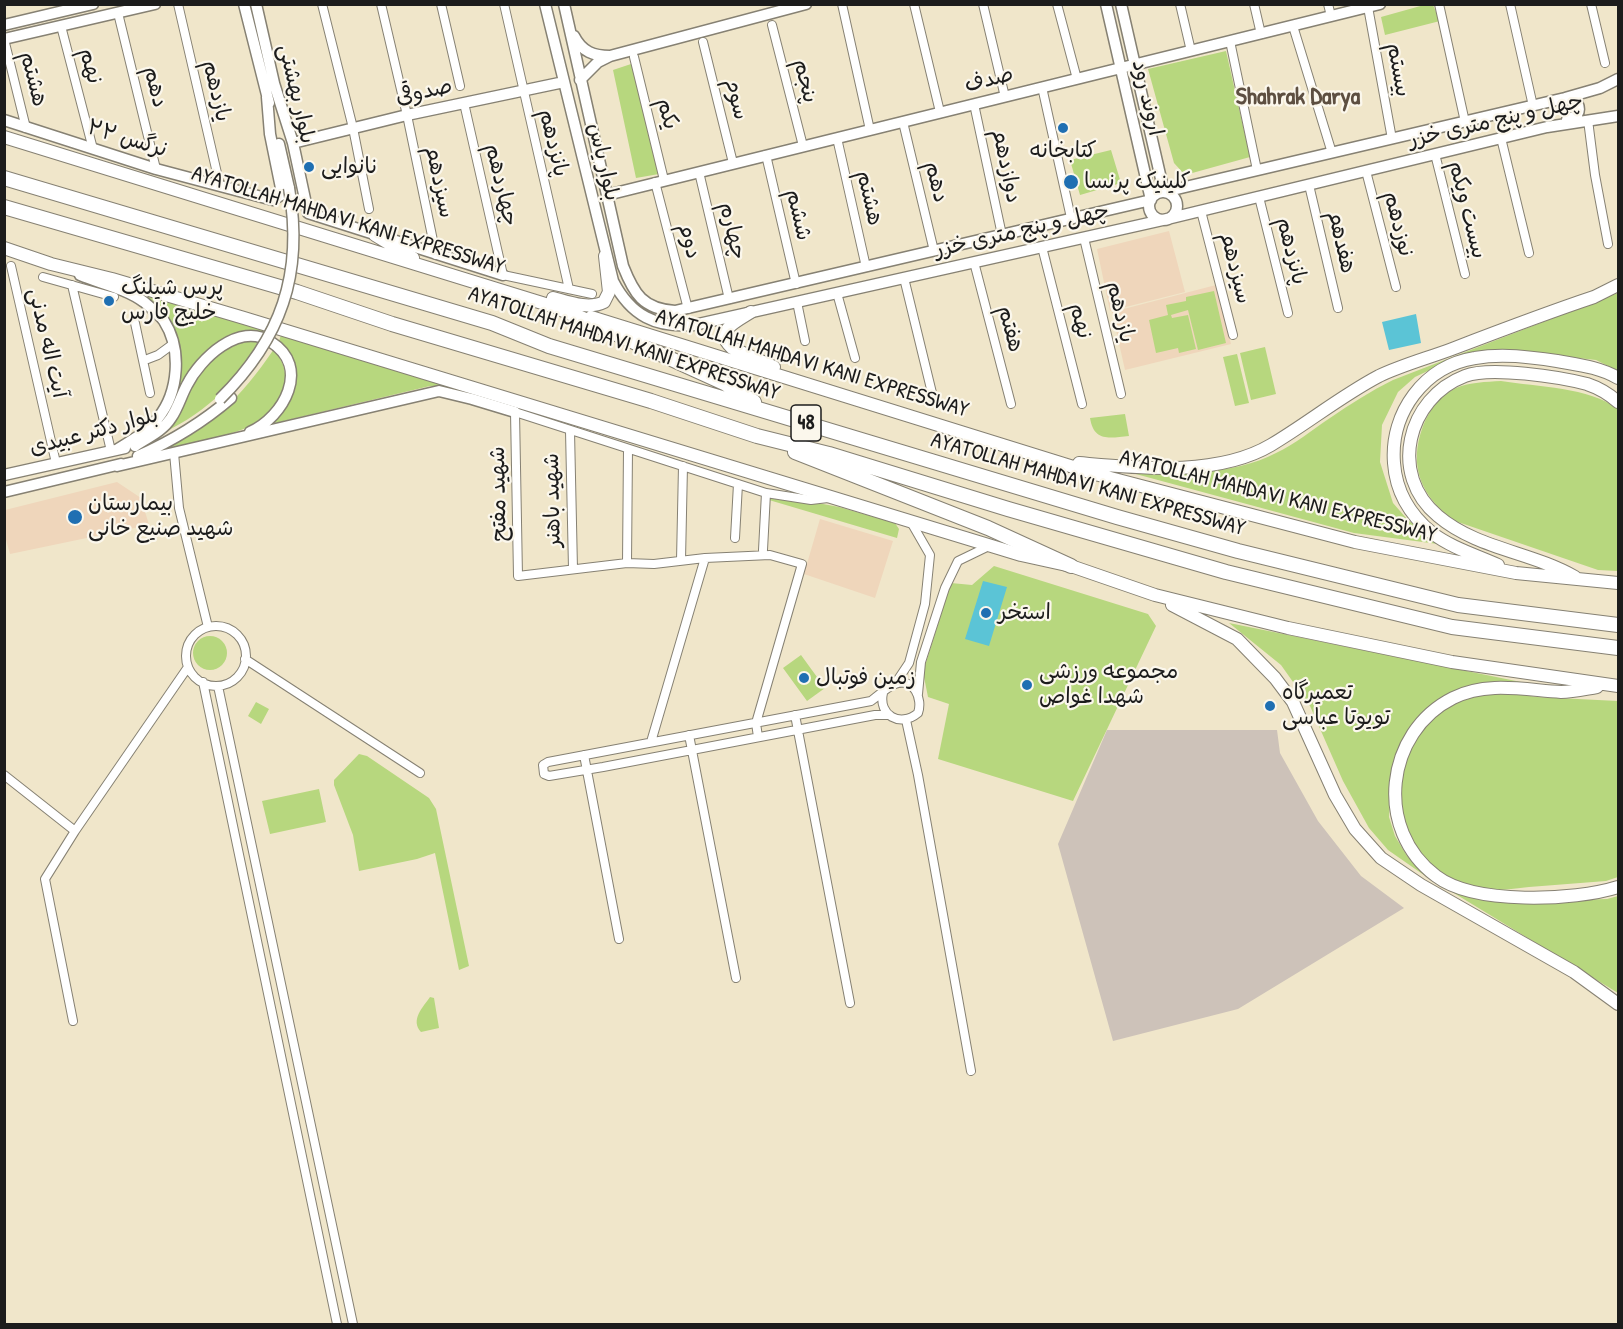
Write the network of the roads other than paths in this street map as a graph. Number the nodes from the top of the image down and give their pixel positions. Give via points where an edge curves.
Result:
1 (93, 4) edge
2 (155, 4) edge
3 (178, 4) edge
4 (244, 4) edge
5 (256, 4) edge
6 (322, 4) edge
7 (381, 4) edge
8 (441, 4) edge
9 (504, 4) edge
10 (545, 4) edge
11 (564, 4) edge
12 (806, 4) edge
13 (842, 4) edge
14 (914, 4) edge
15 (983, 4) edge
16 (1057, 4) edge
17 (1106, 4) edge
18 (1121, 4) edge
19 (1180, 4) edge
20 (1254, 4) edge
21 (1328, 4) edge
22 (1380, 4) edge
23 (1438, 4) edge
24 (1510, 4) edge
25 (1591, 4) edge
26 (1368, 8) junction
27 (118, 13) junction
28 (1331, 16) junction
29 (4, 25) edge
30 (772, 25) dead end
31 (61, 26) junction
32 (1293, 26) junction
33 (571, 30) junction
34 (1261, 34) junction
35 (4, 39) edge
36 (1230, 41) junction
37 (703, 42) dead end
38 (1191, 51) junction
39 (610, 56) junction
40 (634, 57) dead end
41 (1605, 63) dead end
42 (1135, 65) junction
43 (1120, 68) junction
44 (272, 77) junction
45 (1618, 78) edge
46 (1077, 79) junction
47 (580, 80) junction
48 (564, 82) junction
49 (460, 86) dead end
50 (1042, 87) junction
51 (523, 91) junction
52 (267, 97) junction
53 (1005, 97) junction
54 (1565, 98) junction
55 (464, 103) junction
56 (974, 104) junction
57 (1533, 106) junction
58 (940, 112) junction
59 (407, 115) junction
60 (1618, 116) edge
61 (4, 120) edge
62 (1588, 120) junction
63 (903, 122) junction
64 (1465, 122) junction
65 (1547, 127) junction
66 (26, 128) junction
67 (353, 128) junction
68 (870, 130) junction
69 (4, 137) edge
70 (837, 138) junction
71 (1501, 138) junction
72 (1392, 139) junction
73 (293, 143) junction
74 (803, 146) junction
75 (93, 149) junction
76 (1332, 153) junction
77 (1435, 154) junction
78 (766, 155) junction
79 (733, 163) junction
80 (156, 169) junction
81 (1257, 170) junction
82 (1366, 171) junction
83 (699, 172) junction
84 (4, 178) edge
85 (660, 181) junction
86 (1309, 185) junction
87 (220, 186) junction
88 (293, 190) junction
89 (1164, 192) junction
90 (607, 195) junction
91 (1259, 197) junction
92 (1151, 200) junction
93 (4, 207) edge
94 (369, 209) dead end
95 (1202, 211) junction
96 (1071, 218) junction
97 (1167, 219) junction
98 (375, 235) junction
99 (1002, 235) junction
100 (1084, 238) junction
101 (1608, 244) dead end
102 (1042, 247) junction
103 (4, 248) edge
104 (934, 251) junction
105 (1529, 253) dead end
106 (436, 255) junction
107 (605, 256) junction
108 (974, 262) junction
109 (51, 264) junction
110 (11, 266) dead end
111 (623, 266) junction
112 (866, 267) junction
113 (429, 268) junction
114 (609, 271) junction
115 (1465, 274) dead end
116 (502, 275) junction
117 (43, 277) dead end
118 (904, 278) junction
119 (796, 284) junction
120 (72, 285) junction
121 (1618, 285) edge
122 (1396, 287) dead end
123 (569, 289) junction
124 (837, 293) junction
125 (513, 294) junction
126 (592, 294) dead end
127 (114, 297) dead end
128 (729, 299) junction
129 (797, 302) junction
130 (652, 306) joint
131 (559, 308) junction
132 (688, 309) junction
133 (1338, 309) dead end
134 (751, 312) junction
135 (1288, 314) dead end
136 (645, 317) joint
137 (135, 323) dead end
138 (1233, 335) dead end
139 (805, 341) dead end
140 (173, 344) junction
141 (158, 355) junction
142 (176, 358) junction
143 (855, 358) dead end
144 (145, 360) junction
145 (1618, 378) edge
146 (471, 387) junction
147 (824, 390) junction
148 (150, 393) dead end
149 (1121, 394) dead end
150 (933, 397) dead end
151 (225, 399) junction
152 (512, 399) junction
153 (1618, 402) edge
154 (490, 404) junction
155 (1011, 404) dead end
156 (1082, 404) dead end
157 (515, 412) junction
158 (771, 413) junction
159 (570, 431) junction
160 (757, 436) junction
161 (230, 441) junction
162 (135, 446) junction
163 (628, 449) junction
164 (115, 450) junction
165 (174, 453) junction
166 (1058, 461) junction
167 (56, 463) junction
168 (117, 466) junction
169 (683, 466) junction
170 (4, 475) edge
171 (738, 483) junction
172 (4, 492) edge
173 (766, 492) junction
174 (831, 497) junction
175 (910, 522) junction
176 (735, 538) dead end
177 (989, 546) junction
178 (763, 550) dead end
179 (705, 558) junction
180 (681, 560) dead end
181 (627, 563) junction
182 (1071, 566) junction
183 (573, 569) junction
184 (1515, 573) junction
185 (1581, 580) junction
186 (1618, 583) edge
187 (1155, 596) junction
188 (1618, 625) edge
189 (208, 627) junction
190 (1618, 648) edge
191 (245, 659) junction
192 (188, 667) junction
193 (203, 682) junction
194 (895, 684) junction
195 (1604, 685) junction
196 (218, 686) junction
197 (1618, 686) edge
198 (883, 693) junction
199 (918, 694) junction
200 (795, 715) junction
201 (888, 715) junction
202 (906, 720) junction
203 (756, 723) junction
204 (797, 729) junction
205 (689, 735) junction
206 (758, 737) junction
207 (651, 742) junction
208 (693, 750) junction
209 (584, 755) junction
210 (587, 770) junction
211 (420, 774) dead end
212 (4, 775) edge
213 (75, 831) junction
214 (1618, 887) edge
215 (619, 939) dead end
216 (736, 978) dead end
217 (850, 1004) dead end
218 (1618, 1004) edge
219 (73, 1021) dead end
220 (971, 1071) dead end
221 (338, 1324) edge
222 (353, 1324) edge

1 - 29 main road
2 - 27 main road
3 - 87 street, یازدهم
4 - 52 main road, بلوار بهشتی
5 - 44 main road, بلوار بهشتی
6 - 67 street
7 - 59 street, سیزدهم
8 - 49 street
9 - 51 street, پانزدهم
10 - 48 main road, بلوار یاس
11 - 33 main road, بلوار یاس
12 - 39 main road
13 - 68 street
14 - 58 street
15 - 53 street
16 - 46 street
17 - 43 main road, اروند رود
18 - 42 main road, اروند رود
19 - 38 street
20 - 34 street
21 - 28 street
22 - 26 main road, صدف
23 - 64 street
24 - 57 street
25 - 41 street
26 - 28 main road, صدف
26 - 72 street, بیستم
27 - 31 main road
27 - 80 street, دهم
28 - 32 main road, صدف
30 - 74 street, پنجم
31 - 35 main road
31 - 75 street, نهم
32 - 34 main road, صدف
32 - 76 street
33 - 39 main road via 578,45 588,52
33 - 47 main road, بلوار یاس
34 - 36 main road, صدف
35 - 66 street, هشتم
36 - 38 main road, صدف
36 - 81 street
37 - 79 street, سوم
38 - 42 main road, صدف
39 - 47 main road
40 - 85 street, یکم
42 - 43 main road, صدف
42 - 89 main road, اروند رود
43 - 46 main road, صدف
43 - 92 main road, اروند رود
44 - 73 main road
44 - 88 main road, بلوار بهشتی
45 - 54 main road, چهل و پنج متری خزر via 1600,88
46 - 50 main road, صدف
47 - 90 main road, بلوار یاس
48 - 51 main road, صدوقی
48 - 107 main road, بلوار یاس
50 - 53 main road, صدف
50 - 96 street
51 - 55 main road, صدوقی
51 - 123 street, پانزدهم
52 - 87 main road, نرگس ۲۲ via 281,195 273,200
52 - 88 main road, بلوار بهشتی
53 - 56 main road, صدف
54 - 57 main road, چهل و پنج متری خزر
54 - 65 main road via 1578,102 1579,113
55 - 59 main road, صدوقی
55 - 116 street, چهاردهم
56 - 58 main road, صدف
56 - 99 street, دوازدهم
57 - 64 main road, چهل و پنج متری خزر
58 - 63 main road, صدف
59 - 67 main road, صدوقی
59 - 106 street, سیزدهم
60 - 62 main road, چهل و پنج متری خزر
61 - 66 main road, نرگس ۲۲
62 - 65 main road, چهل و پنج متری خزر
62 - 101 street
63 - 68 main road, صدف
63 - 104 street, دهم
64 - 72 main road, چهل و پنج متری خزر
65 - 71 main road, چهل و پنج متری خزر
66 - 75 main road, نرگس ۲۲
67 - 73 main road, صدوقی
67 - 94 street
68 - 70 main road, صدف
69 - 113 main road, AYATOLLAH MAHDAVI KANI EXPRESSWAY
70 - 74 main road, صدف
70 - 112 street, هشتم
71 - 77 main road, چهل و پنج متری خزر
71 - 105 street
72 - 76 main road, چهل و پنج متری خزر
73 - 98 main road via 308,213
74 - 78 main road, صدف
75 - 80 main road, نرگس ۲۲
76 - 81 main road, چهل و پنج متری خزر
77 - 82 main road, چهل و پنج متری خزر
77 - 115 street, بیست ویکم
78 - 79 main road, صدف
78 - 119 street, ششم
79 - 83 main road, صدف
80 - 87 main road, نرگس ۲۲
81 - 89 main road, چهل و پنج متری خزر
82 - 86 main road, چهل و پنج متری خزر
82 - 122 street, نوزدهم
83 - 85 main road, صدف
83 - 128 street, چهارم
84 - 158 highway, AYATOLLAH MAHDAVI KANI EXPRESSWAY / 48 via 492,323 549,346
85 - 90 main road, صدف
85 - 132 street, دوم
86 - 91 main road, چهل و پنج متری خزر
86 - 133 street, هفدهم
88 - 151 main road, bridge via 294,230 286,294 263,349
89 - 92 main road
89 - 97 main road via 1173,196 1177,204 1174,214
90 - 111 main road, بلوار یاس
91 - 95 main road, چهل و پنج متری خزر
91 - 135 street, پانزدهم
92 - 96 main road, چهل و پنج متری خزر
92 - 97 main road via 1149,208 1154,216
93 - 160 highway, AYATOLLAH MAHDAVI KANI EXPRESSWAY / 48 via 297,292
95 - 97 main road, چهل و پنج متری خزر
95 - 138 street, سیزدهم
96 - 99 main road, چهل و پنج متری خزر
97 - 100 main road, چهل و پنج متری خزر
98 - 106 main road
98 - 113 main road
99 - 104 main road, چهل و پنج متری خزر
100 - 102 main road, چهل و پنج متری خزر
100 - 149 street, یازدهم
102 - 108 main road, چهل و پنج متری خزر
102 - 156 street, نهم
103 - 109 main road
104 - 112 main road, چهل و پنج متری خزر
106 - 116 main road
107 - 114 main road, بلوار یاس
107 - 125 main road via 609,292 600,305
108 - 118 main road, چهل و پنج متری خزر
108 - 155 street, هفتم
109 - 140 main road via 128,292 144,302 164,321
109 - 146 main road via 124,282
110 - 167 street, آیت اله مدنی
111 - 114 main road via 618,275
111 - 130 main road, بلوار یاس via 634,292
112 - 119 main road, چهل و پنج متری خزر
113 - 125 main road, AYATOLLAH MAHDAVI KANI EXPRESSWAY
114 - 136 main road, بلوار یاس via 618,292
116 - 123 street
117 - 120 street
118 - 124 main road, چهل و پنج متری خزر
118 - 150 street
119 - 128 main road, چهل و پنج متری خزر
120 - 127 street
120 - 164 street
121 - 166 main road via 1381,375 1253,454 1205,465 1137,469
123 - 126 street
124 - 129 main road, چهل و پنج متری خزر
124 - 143 street
125 - 131 main road, AYATOLLAH MAHDAVI KANI EXPRESSWAY
128 - 132 main road, چهل و پنج متری خزر
129 - 134 main road, چهل و پنج متری خزر
129 - 139 street
130 - 132 main road, چهل و پنج متری خزر via 663,310
131 - 147 main road, AYATOLLAH MAHDAVI KANI EXPRESSWAY
131 - 158 highway via 726,384
134 - 136 main road, چهل و پنج متری خزر via 686,326
134 - 147 main road via 725,331 727,343
137 - 144 street
140 - 141 street
140 - 142 main road
141 - 142 street
141 - 144 street
142 - 164 main road via 165,409 149,428
144 - 148 street
145 - 184 main road via 1587,366 1533,357 1473,358 1447,367 1421,384 1402,413 1393,452 1397,484 1405,503 1418,520 1449,544
146 - 152 main road
146 - 154 main road
147 - 166 main road, AYATOLLAH MAHDAVI KANI EXPRESSWAY
151 - 162 main road, بلوار دکتر عبیدی via 183,427
151 - 168 main road, بلوار دکتر عبیدی via 186,432
152 - 154 main road
152 - 174 main road
153 - 185 main road via 1588,385 1536,376 1478,373 1458,379 1433,398 1413,428 1412,477 1438,517 1474,539 1561,569
154 - 157 main road
154 - 161 main road via 439,391
157 - 159 street
157 - 183 street, شهید مفتح via 518,576
158 - 188 highway, AYATOLLAH MAHDAVI KANI EXPRESSWAY / 48 via 1238,551 1458,605
159 - 163 street
159 - 183 street, شهید باهنر
160 - 182 highway via 988,528
160 - 190 highway, AYATOLLAH MAHDAVI KANI EXPRESSWAY / 48 via 1226,572 1452,627
161 - 162 main road via 268,422 286,399 290,369 285,354 264,338 237,339 206,358 171,418
161 - 165 main road
162 - 164 main road, بلوار دکتر عبیدی
163 - 169 street
163 - 181 street
164 - 167 main road, بلوار دکتر عبیدی
165 - 168 main road
165 - 189 street via 178,508
166 - 184 main road, AYATOLLAH MAHDAVI KANI EXPRESSWAY via 1355,542
167 - 170 main road, بلوار دکتر عبیدی
168 - 172 main road, بلوار دکتر عبیدی
169 - 171 street
169 - 180 street
171 - 173 street
171 - 176 street
173 - 174 street via 811,500
173 - 178 street
174 - 175 main road
175 - 177 main road
175 - 194 street via 930,555 925,604 909,663
177 - 182 main road
177 - 199 street via 958,561 953,571 921,662
179 - 181 street
179 - 203 street via 770,555 802,564
179 - 207 street
181 - 183 street
182 - 187 main road
184 - 185 main road, AYATOLLAH MAHDAVI KANI EXPRESSWAY
185 - 186 main road, AYATOLLAH MAHDAVI KANI EXPRESSWAY
187 - 195 main road via 1358,643
187 - 218 main road via 1237,639 1275,678 1293,702 1335,795 1355,829 1381,858 1574,972
189 - 191 street via 227,628 235,633 245,649
189 - 192 street via 199,631 187,647
191 - 196 street via 237,677
191 - 211 street
192 - 193 street
192 - 213 street
193 - 196 street
193 - 221 street
194 - 198 street
194 - 199 street via 904,683
195 - 197 main road
195 - 214 main road via 1563,692 1519,687 1479,689 1452,698 1411,734 1396,770 1395,811 1411,850 1424,865 1437,877 1470,892 1566,896
196 - 222 street
198 - 200 street via 871,701
198 - 201 street via 881,701
199 - 202 street via 918,713
200 - 203 street
200 - 204 street
201 - 202 street
201 - 204 street
202 - 220 street
203 - 205 street
203 - 206 street
204 - 206 street
204 - 217 street
205 - 207 street
205 - 208 street
206 - 208 street
207 - 209 street
208 - 210 street
208 - 216 street
209 - 210 street
209 - 210 street via 546,763 542,769 549,776
210 - 215 street
212 - 213 street
213 - 219 street via 45,879

